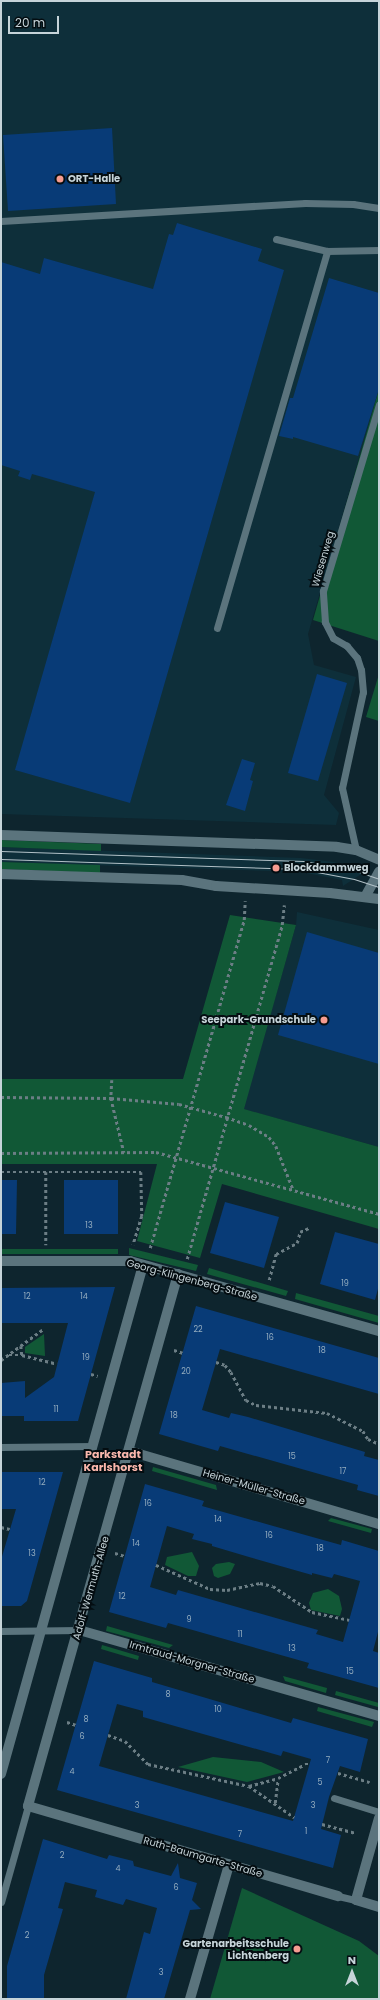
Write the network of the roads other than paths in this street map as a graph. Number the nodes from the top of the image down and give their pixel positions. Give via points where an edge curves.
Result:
1 (379, 208) edge
2 (1, 220) edge
3 (276, 239) dead end
4 (379, 250) edge
5 (327, 251) junction
6 (379, 404) edge
7 (217, 628) dead end
8 (1, 835) edge
9 (356, 850) junction
10 (379, 860) edge
11 (379, 872) edge
12 (1, 874) edge
13 (365, 897) junction
14 (379, 899) edge
15 (1, 1261) edge
16 (143, 1264) junction
17 (178, 1274) junction
18 (379, 1331) edge
19 (93, 1446) junction
20 (1, 1447) edge
21 (129, 1451) junction
22 (379, 1524) edge
23 (43, 1630) junction
24 (79, 1630) junction
25 (1, 1631) edge
26 (379, 1716) edge
27 (1, 1774) edge
28 (334, 1798) dead end
29 (28, 1806) junction
30 (379, 1812) edge
31 (379, 1818) edge
32 (229, 1865) junction
33 (338, 1896) joint
34 (356, 1900) junction
35 (1, 1902) edge
36 (379, 1907) edge
37 (190, 1999) edge

1 - 2 lane via 353,204 305,203
3 - 5 lane
4 - 5 lane
5 - 7 lane
6 - 9 lane, Wiesenweg via 323,591 325,622 333,638 347,646 357,658 362,670 363,692 342,788
8 - 9 street via 336,847
9 - 10 street
11 - 13 street
12 - 13 street via 182,880 216,886
13 - 14 street
15 - 16 street, Georg-Klingenberg-Straße via 130,1261
16 - 17 street, Georg-Klingenberg-Straße
16 - 19 street
17 - 18 street, Georg-Klingenberg-Straße
17 - 21 street, Adolf-Wermuth-Allee
19 - 20 lane
19 - 23 street
21 - 22 street, Heiner-Müller-Straße
21 - 24 street, Adolf-Wermuth-Allee
23 - 24 lane, Irmtraud-Morgner-Straße
23 - 25 lane, Irmtraud-Morgner-Straße
23 - 27 street
24 - 26 street, Irmtraud-Morgner-Straße
24 - 29 street, Adolf-Wermuth-Allee
28 - 30 lane
29 - 32 street, Ruth-Baumgarte-Straße
29 - 35 lane, Adolf-Wermuth-Allee
31 - 34 street
32 - 33 street, Ruth-Baumgarte-Straße
32 - 37 street
33 - 34 lane, Ruth-Baumgarte-Straße
34 - 36 street, Ruth-Baumgarte-Straße

